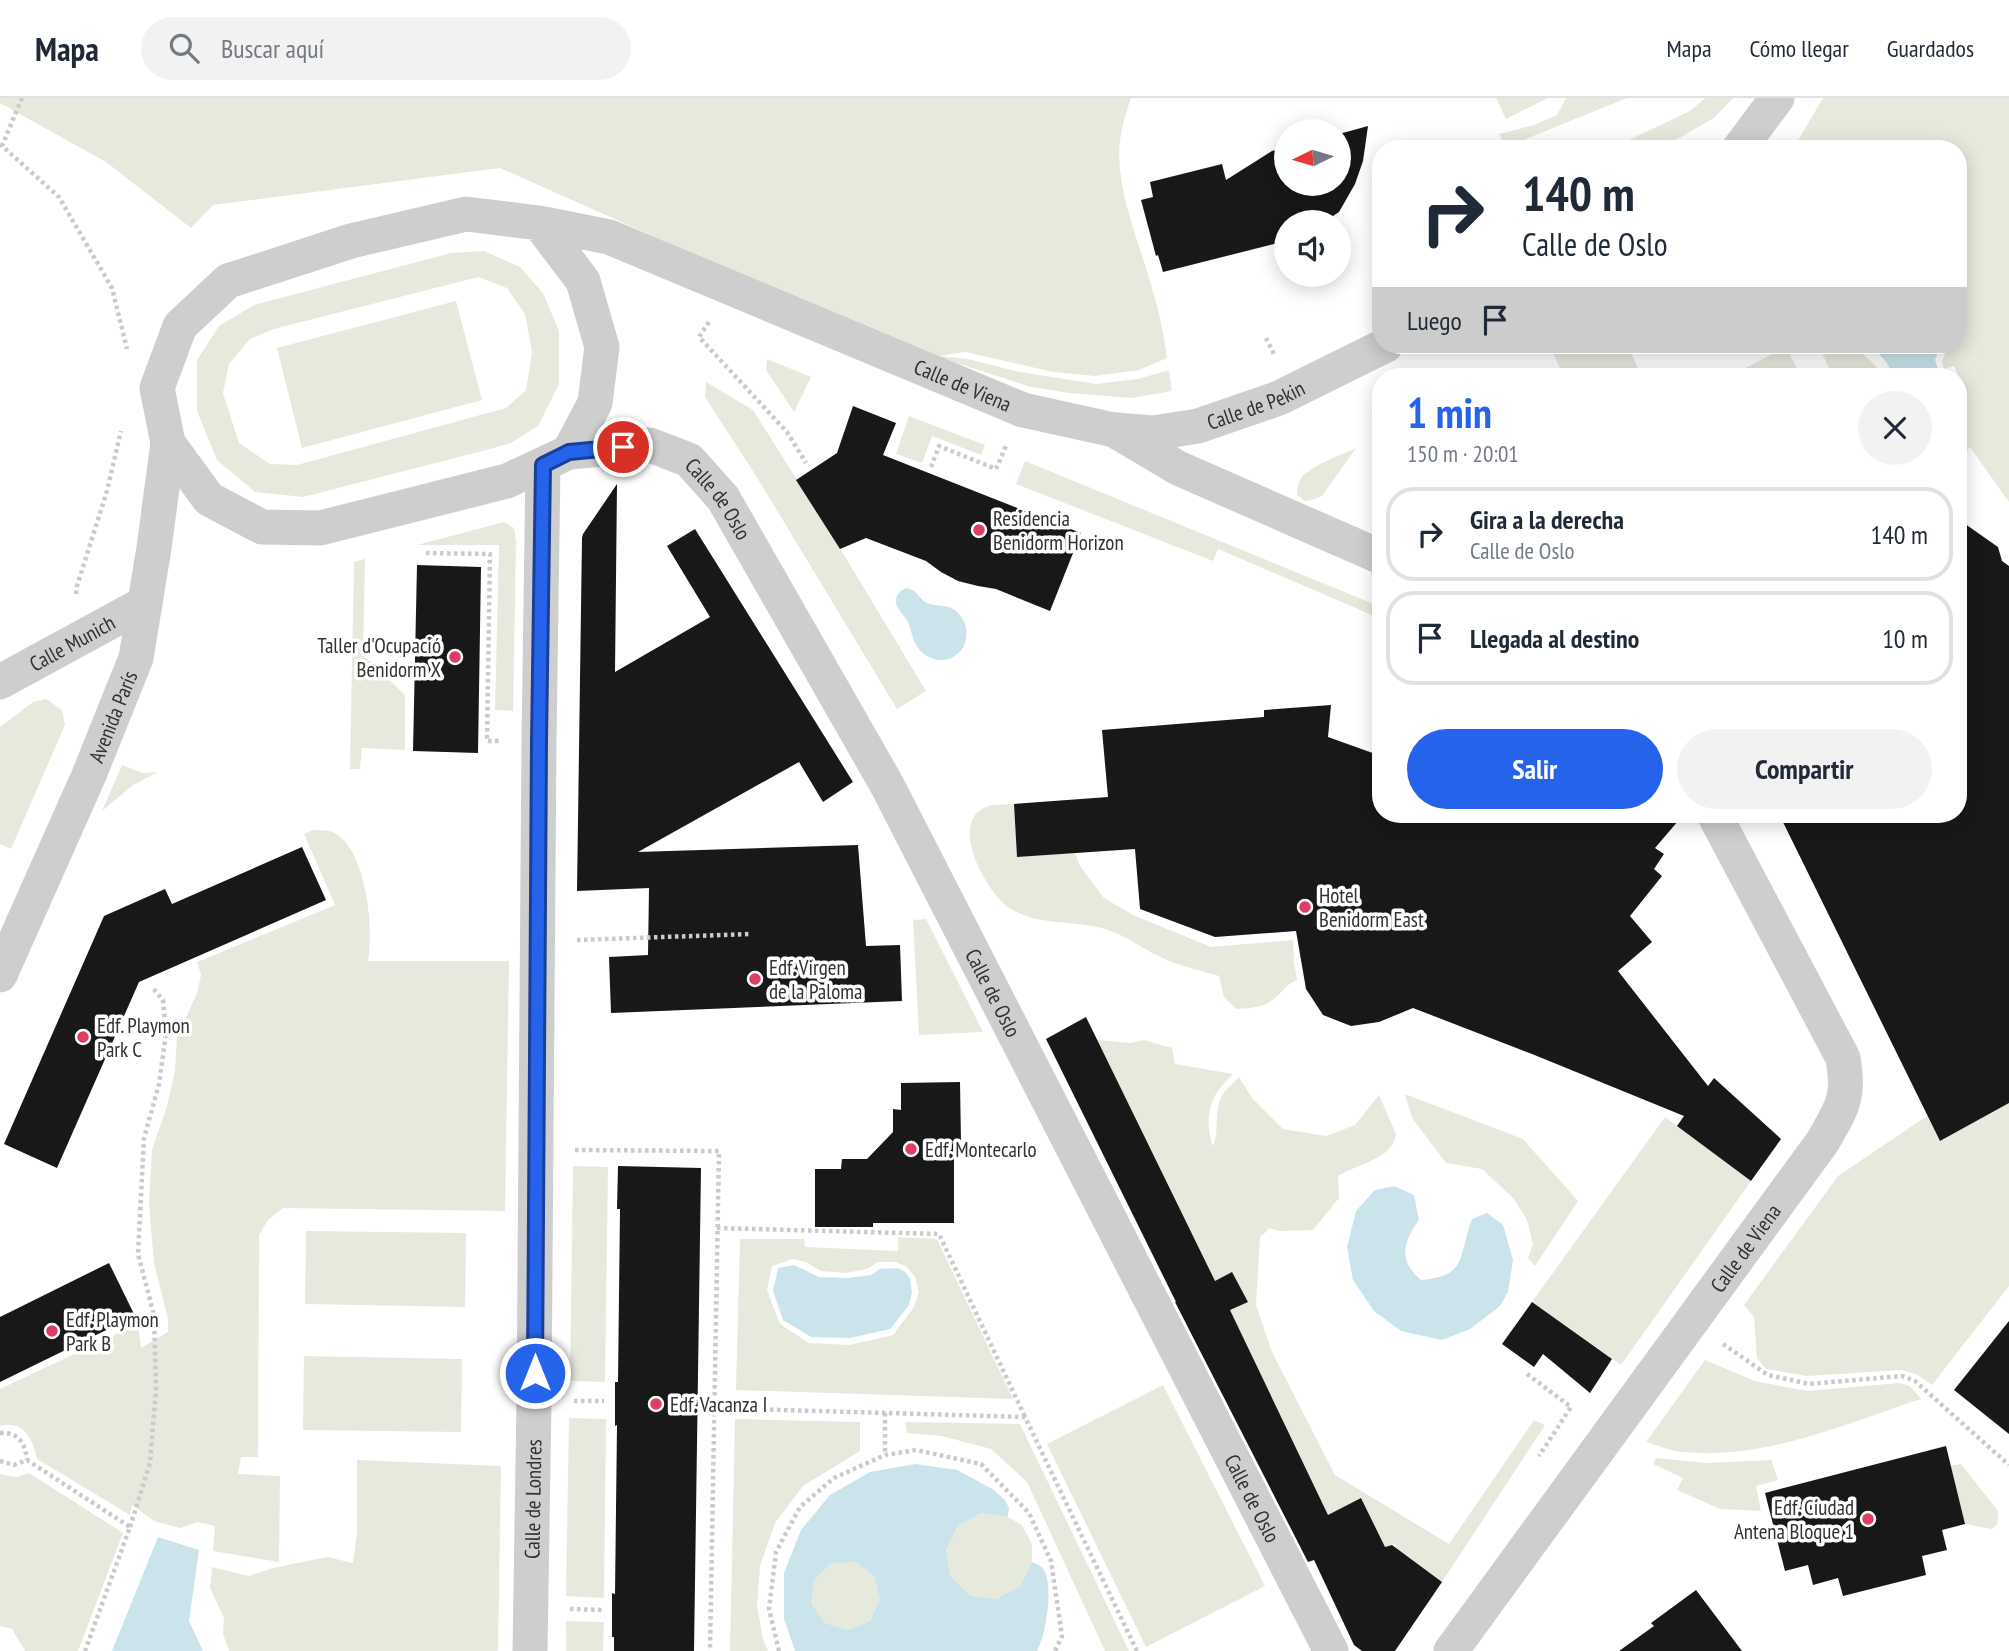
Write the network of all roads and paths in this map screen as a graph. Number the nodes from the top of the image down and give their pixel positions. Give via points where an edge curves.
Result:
1 (22, 98) edge
2 (1777, 98) edge
3 (1746, 140) edge
4 (539, 223) junction
5 (1372, 352) edge
6 (125, 359) dead end
7 (722, 362) dead end
8 (1023, 410) junction
9 (121, 423) dead end
10 (1114, 430) junction
11 (168, 443) junction
12 (556, 459) junction
13 (806, 463) dead end
14 (931, 467) dead end
15 (426, 553) dead end
16 (1372, 553) edge
17 (145, 603) junction
18 (73, 642) junction
19 (0, 682) edge
20 (539, 741) junction
21 (1719, 823) edge
22 (751, 934) dead end
23 (538, 942) junction
24 (0, 975) edge
25 (152, 987) dead end
26 (536, 1150) junction
27 (717, 1228) junction
28 (1692, 1321) junction
29 (1527, 1374) dead end
30 (714, 1408) junction
31 (885, 1412) junction
32 (1025, 1417) junction
33 (0, 1433) edge
34 (885, 1455) junction
35 (27, 1460) junction
36 (0, 1461) edge
37 (1535, 1462) dead end
38 (2009, 1465) edge
39 (130, 1527) junction
40 (85, 1651) edge
41 (530, 1651) edge
42 (710, 1651) edge
43 (779, 1651) edge
44 (1055, 1651) edge
45 (1137, 1651) edge
46 (1331, 1651) edge
47 (1451, 1651) edge

1 - 6 path via 2,146 59,197 112,288 127,346
2 - 3 street
4 - 8 street, Calle de Viena via 609,237
4 - 11 street, Calle de Viena via 466,214 351,241 228,281 180,326 158,388
4 - 12 street via 583,281 602,347 595,403
5 - 10 street, Calle de Pekin via 1279,398 1198,426 1153,433
7 - 13 path via 787,432
8 - 10 street, Calle de Viena
8 - 14 path via 996,468 939,446
9 - 18 path via 107,491 77,586
10 - 16 street, Calle de Viena via 1178,468
11 - 12 street, Calle de Oslo via 209,499 262,527 320,528 508,481
11 - 17 street, Avenida París
12 - 20 street, Calle de Londres
12 - 46 street, Calle de Oslo via 650,445 688,460 723,498 887,785
15 - 20 path via 490,554 487,741
17 - 18 street, Calle Munich
17 - 24 street, Avenida París via 136,658
18 - 19 street, Calle Munich
20 - 23 street, Calle de Londres
21 - 28 street, Calle de Viena via 1843,1058 1847,1080 1843,1106 1823,1141
22 - 23 path
23 - 26 street, Calle de Londres
25 - 39 path via 163,1000 166,1033 159,1084 144,1138 138,1254 154,1315 156,1389 150,1463
26 - 27 path via 719,1152
26 - 41 street, Calle de Londres
27 - 30 path
27 - 32 path via 939,1234
28 - 38 path via 1768,1375 1809,1384 1902,1376 1915,1381
28 - 47 street, Calle de Viena
29 - 37 path via 1571,1407
30 - 31 path
30 - 42 path
31 - 32 path
31 - 34 path
32 - 45 path
33 - 35 path via 16,1435 26,1446
34 - 43 path via 834,1478 800,1507 776,1552 769,1609
34 - 44 path via 916,1450 981,1464 1029,1513 1051,1562 1062,1636
35 - 36 path via 15,1465
35 - 39 path
39 - 40 path

